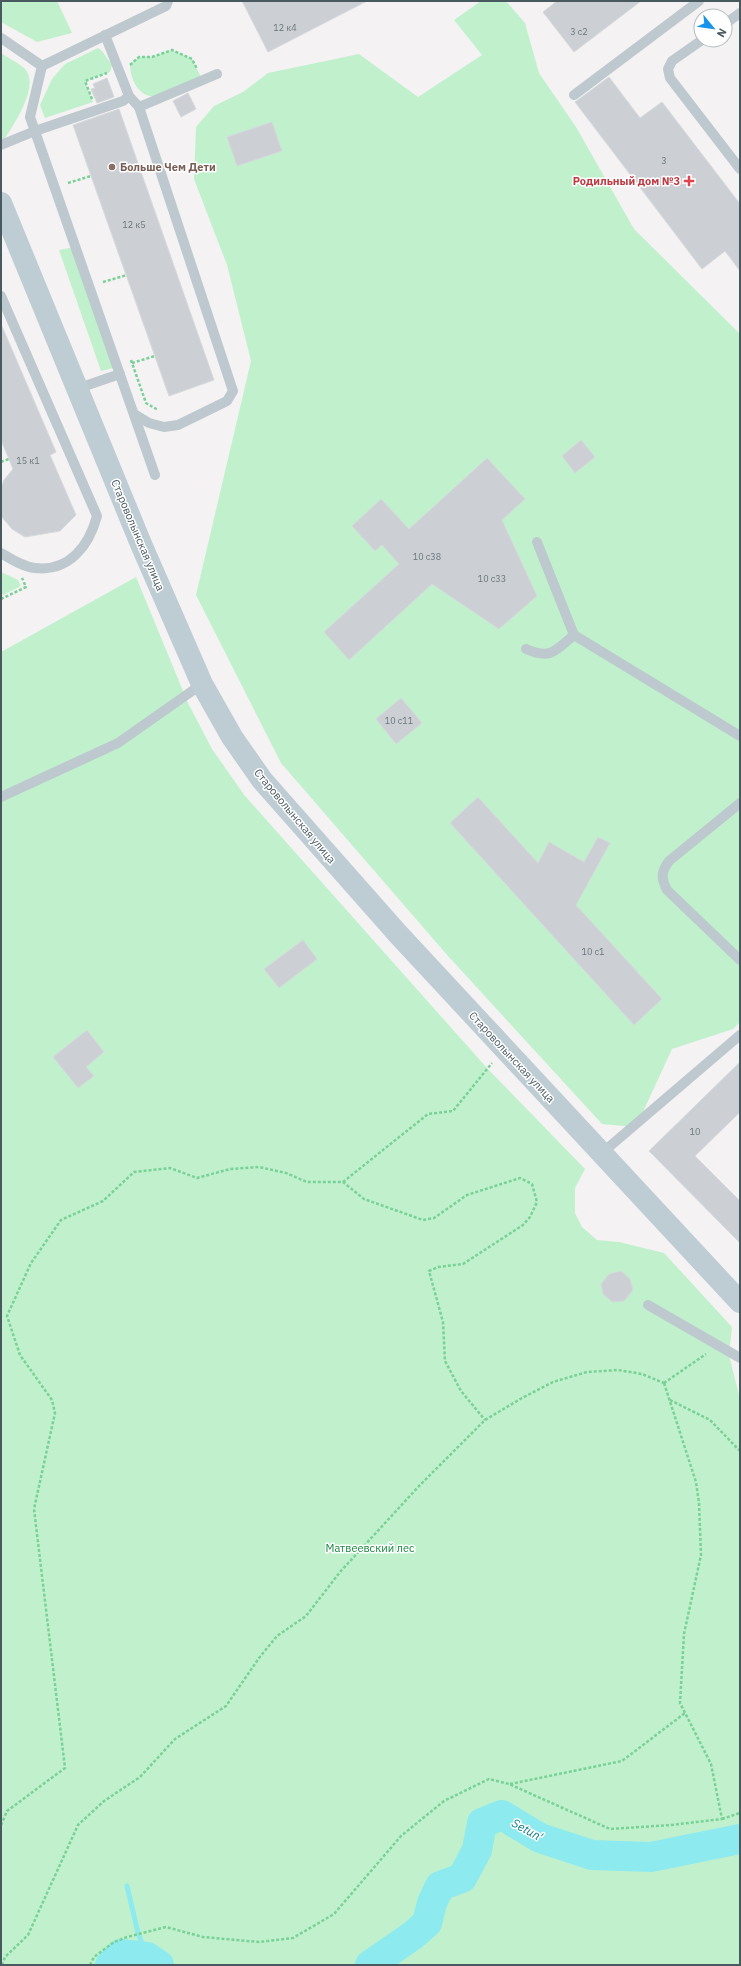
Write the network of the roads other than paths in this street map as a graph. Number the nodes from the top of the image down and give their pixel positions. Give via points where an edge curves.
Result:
1 (168, 1) edge
2 (699, 1) edge
3 (105, 35) junction
4 (1, 38) edge
5 (693, 46) edge
6 (42, 66) junction
7 (217, 74) dead end
8 (574, 95) dead end
9 (129, 96) junction
10 (140, 107) junction
11 (35, 131) junction
12 (1, 146) edge
13 (740, 169) edge
14 (1, 203) edge
15 (1, 296) edge
16 (120, 374) junction
17 (76, 389) junction
18 (134, 414) junction
19 (155, 475) dead end
20 (536, 542) dead end
21 (1, 553) edge
22 (574, 635) junction
23 (526, 649) dead end
24 (202, 684) junction
25 (740, 736) edge
26 (1, 797) edge
27 (740, 802) edge
28 (740, 960) edge
29 (740, 1035) edge
30 (602, 1152) junction
31 (740, 1302) edge
32 (648, 1305) dead end
33 (740, 1358) edge

1 - 3 lane via 166,6
2 - 8 lane
3 - 6 lane
3 - 9 lane
4 - 6 lane
5 - 13 lane via 672,61 668,69 670,78
6 - 11 lane via 30,117
7 - 10 lane
9 - 10 lane
9 - 11 lane via 123,101
10 - 18 lane via 233,391 227,401 178,425 164,427 149,423
11 - 12 lane
11 - 16 lane
14 - 17 street, Староволынская улица
15 - 21 lane via 97,516 93,532 85,546 72,558 50,568 34,568
16 - 17 lane
16 - 18 lane
17 - 24 street, Староволынская улица
18 - 19 lane
20 - 22 lane
22 - 23 lane via 549,654 539,655
22 - 25 lane
24 - 26 lane via 118,743
24 - 30 street, Староволынская улица via 232,737 262,780 398,934
27 - 28 lane via 669,861 664,868 662,879 667,890
29 - 30 lane
30 - 31 street, Староволынская улица
32 - 33 lane

